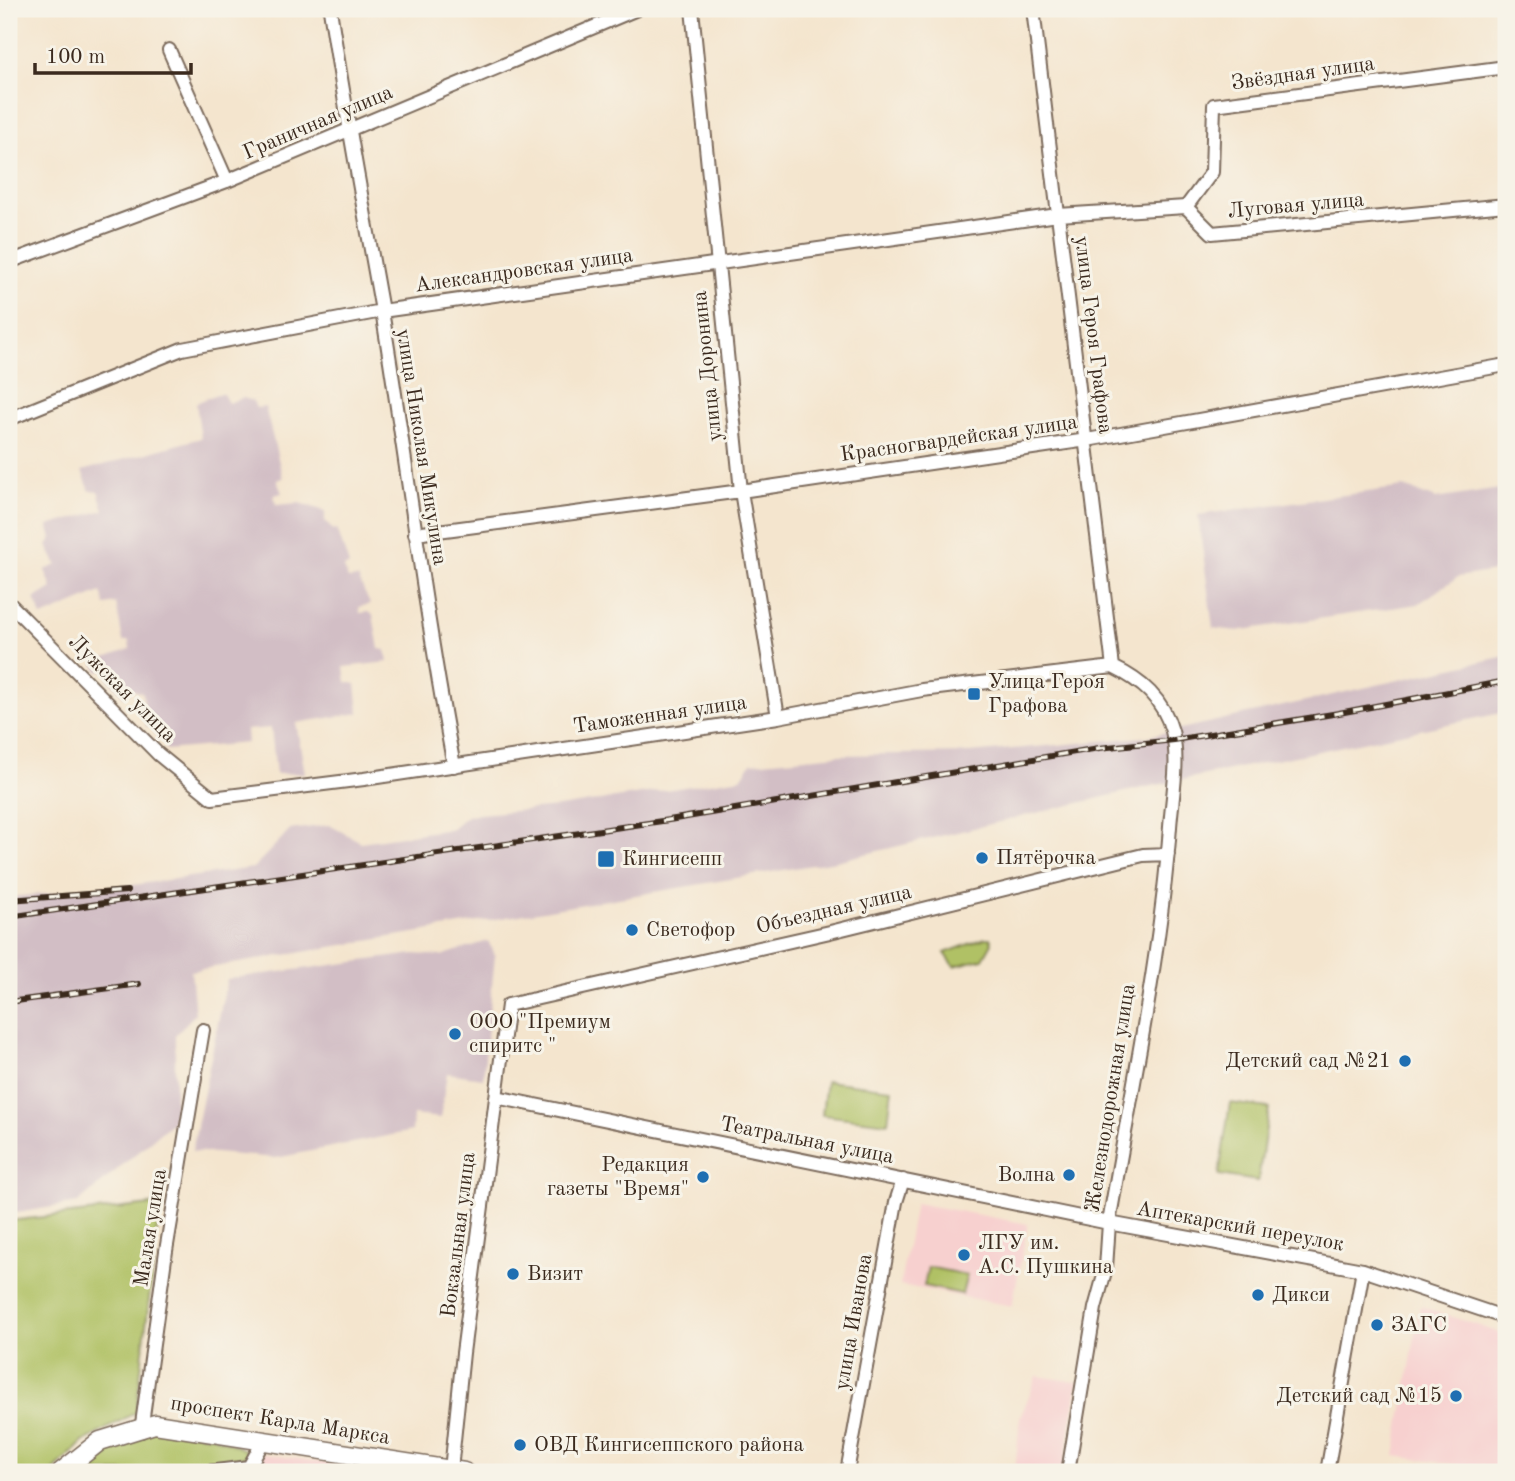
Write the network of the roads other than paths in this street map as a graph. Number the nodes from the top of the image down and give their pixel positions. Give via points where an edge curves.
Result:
1 (330, 9) edge
2 (637, 9) edge
3 (692, 9) edge
4 (1033, 9) edge
5 (169, 50) dead end
6 (1506, 67) edge
7 (348, 132) junction
8 (227, 181) junction
9 (1506, 205) edge
10 (1186, 207) junction
11 (1058, 215) junction
12 (716, 261) junction
13 (9, 262) edge
14 (382, 311) junction
15 (1506, 365) edge
16 (9, 419) edge
17 (1087, 440) junction
18 (741, 491) junction
19 (415, 534) junction
20 (9, 603) edge
21 (1113, 667) junction
22 (778, 717) junction
23 (454, 766) junction
24 (212, 798) joint
25 (1168, 854) junction
26 (508, 1005) joint
27 (203, 1030) dead end
28 (496, 1097) junction
29 (903, 1180) junction
30 (1109, 1223) junction
31 (1363, 1270) junction
32 (1506, 1318) edge
33 (141, 1429) junction
34 (263, 1442) junction
35 (61, 1472) edge
36 (67, 1472) edge
37 (206, 1472) edge
38 (431, 1472) edge
39 (455, 1472) edge
40 (847, 1472) edge
41 (1068, 1472) edge
42 (1327, 1472) edge

1 - 7 street, улица Николая Микулина
2 - 7 street, Граничная улица
3 - 12 street, улица Доронина
4 - 11 street, улица Героя Графова
5 - 8 street
6 - 10 street, Звёздная улица via 1214,105 1212,172
7 - 8 street, Граничная улица
7 - 14 street, улица Николая Микулина
8 - 13 street, Граничная улица
9 - 10 street, Луговая улица via 1212,233
10 - 11 street
11 - 12 street, Александровская улица
11 - 17 street, улица Героя Графова
12 - 14 street, Александровская улица
12 - 18 street, улица Доронина
14 - 16 street, Александровская улица via 182,349
14 - 19 street, улица Николая Микулина
15 - 17 street, Красногвардейская улица
17 - 18 street, Красногвардейская улица
17 - 21 street, улица Героя Графова
18 - 19 street, Красногвардейская улица
18 - 22 street, улица Доронина
19 - 23 street, улица Николая Микулина
20 - 24 street, Лужская улица via 158,754
21 - 22 street, Таможенная улица via 922,690
21 - 25 street, Железнодорожная улица via 1136,678 1157,698 1171,729 1175,766
22 - 23 street, Таможенная улица
23 - 24 street, Таможенная улица
25 - 26 street, Объездная улица via 1143,855
25 - 30 street, Железнодорожная улица
26 - 28 street, Вокзальная улица
27 - 33 street, Малая улица
28 - 29 street, Театральная улица
28 - 39 street, Вокзальная улица via 463,1353
29 - 30 street, Театральная улица
29 - 40 street, улица Иванова
30 - 31 street, Аптекарский переулок
30 - 41 street, Железнодорожная улица via 1106,1268
31 - 32 street, Аптекарский переулок
31 - 42 street, Аптекарский переулок
33 - 34 main road, проспект Карла Маркса via 155,1424
33 - 35 main road, проспект Карла Маркса via 100,1441
33 - 36 main road via 103,1445
34 - 37 street via 249,1467
34 - 38 main road
34 - 39 main road, проспект Карла Маркса

